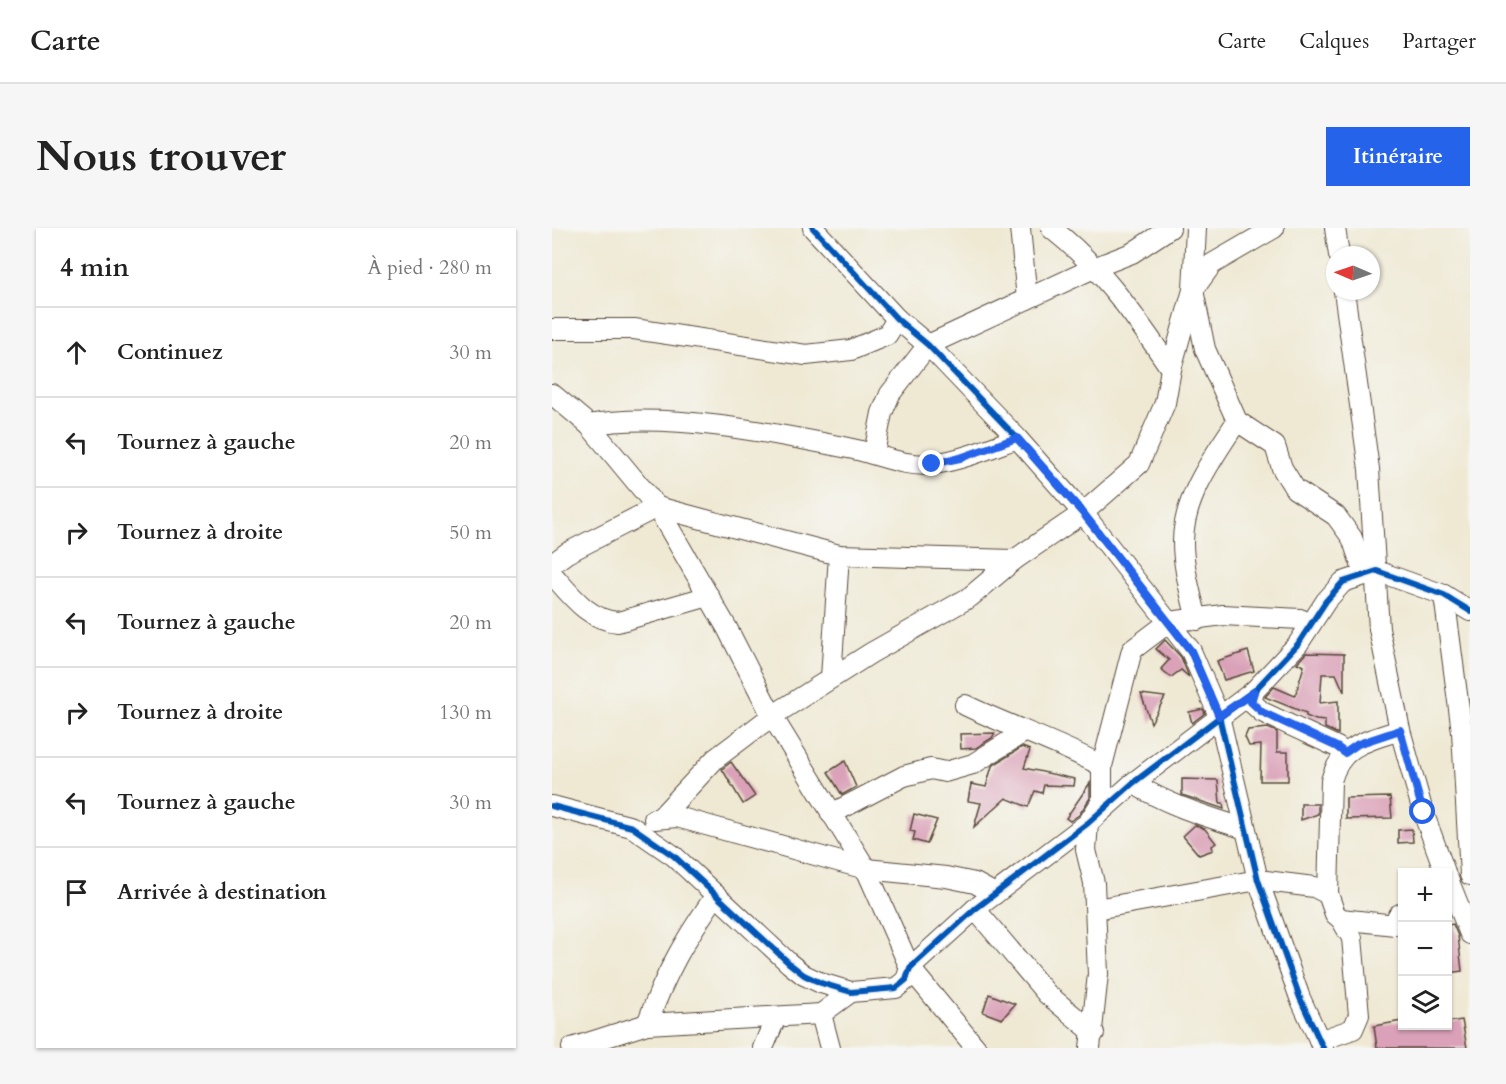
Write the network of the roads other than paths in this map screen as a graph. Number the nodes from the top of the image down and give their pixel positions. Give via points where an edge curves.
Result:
1 (813, 228) edge
2 (1020, 228) edge
3 (1051, 228) edge
4 (1170, 228) edge
5 (1196, 228) edge
6 (1274, 228) edge
7 (1335, 228) edge
8 (1338, 246) edge
9 (1096, 267) junction
10 (1193, 290) junction
11 (1026, 299) junction
12 (1345, 300) edge
13 (897, 319) junction
14 (552, 329) edge
15 (928, 345) junction
16 (1171, 369) junction
17 (552, 394) edge
18 (1237, 421) junction
19 (589, 426) junction
20 (1017, 438) junction
21 (874, 453) junction
22 (657, 507) junction
23 (1083, 513) junction
24 (839, 555) junction
25 (1014, 560) junction
26 (552, 564) edge
27 (1370, 572) junction
28 (552, 574) edge
29 (1444, 594) junction
30 (709, 596) junction
31 (1470, 611) edge
32 (1197, 620) junction
33 (1169, 622) junction
34 (1311, 624) junction
35 (831, 678) junction
36 (1254, 692) junction
37 (965, 705) dead end
38 (772, 716) junction
39 (1219, 716) junction
40 (1400, 730) junction
41 (1024, 732) junction
42 (1345, 753) junction
43 (1102, 766) junction
44 (1133, 783) junction
45 (552, 806) edge
46 (1469, 808) edge
47 (831, 814) junction
48 (661, 817) junction
49 (1088, 824) junction
50 (632, 827) junction
51 (1245, 829) junction
52 (1443, 868) edge
53 (866, 870) junction
54 (1470, 875) edge
55 (1258, 880) junction
56 (995, 894) junction
57 (1328, 894) junction
58 (716, 895) junction
59 (1452, 897) edge
60 (975, 909) junction
61 (1096, 909) junction
62 (1398, 915) edge
63 (1341, 919) junction
64 (1470, 934) edge
65 (910, 968) junction
66 (851, 992) junction
67 (821, 1014) junction
68 (776, 1017) junction
69 (646, 1024) junction
70 (1092, 1040) edge
71 (970, 1045) edge
72 (1321, 1045) edge
73 (572, 1048) edge
74 (763, 1048) edge
75 (830, 1048) edge

1 - 13 street
2 - 11 street
3 - 9 street
4 - 9 street via 1132,253
5 - 10 street
6 - 10 street via 1212,264
7 - 8 street
9 - 11 street
9 - 16 street
10 - 16 street
10 - 18 street via 1206,349
11 - 15 street
12 - 27 street via 1369,470
13 - 14 street via 887,335 851,350 806,355 634,329
13 - 15 street
15 - 20 street
15 - 21 street via 890,394
16 - 23 street via 1159,420 1139,464
17 - 19 street
18 - 27 street via 1275,446 1295,489 1336,516
18 - 32 street via 1186,513 1183,541
19 - 21 street via 638,420 720,427
19 - 22 street
20 - 21 street via 932,464 904,463
20 - 23 street
22 - 24 street
22 - 26 street
22 - 30 street
23 - 25 street
23 - 33 street
24 - 25 street
24 - 35 street
25 - 35 street via 969,597
27 - 29 street
27 - 34 street via 1343,582
27 - 40 street
28 - 30 street via 589,612 604,621 618,622
29 - 31 street
29 - 46 street
30 - 38 street
32 - 33 street
32 - 34 street via 1223,615 1300,619
33 - 39 street via 1191,651
33 - 43 street via 1132,650
34 - 36 street
35 - 38 street
36 - 39 street
36 - 42 street via 1251,702 1262,712
37 - 41 street
38 - 47 street
38 - 48 street via 715,759
39 - 44 street
39 - 51 street
40 - 42 street via 1358,744
40 - 52 street
41 - 43 street via 1071,749
41 - 47 street via 973,764 945,772 931,769 904,776
42 - 57 street via 1330,781
43 - 49 street via 1102,801
44 - 49 street
44 - 51 street via 1178,808
45 - 50 street
46 - 54 street
47 - 53 street
48 - 50 street
48 - 53 street via 677,817
49 - 56 street
49 - 61 street via 1086,850
50 - 58 street via 674,856
51 - 55 street
53 - 56 street via 946,877 975,883
53 - 65 street
55 - 57 street via 1314,887
55 - 61 street
55 - 72 street
56 - 60 street
57 - 63 street via 1335,914
58 - 66 street via 804,975
58 - 69 street via 663,979
59 - 64 street
60 - 65 street
60 - 70 street
61 - 70 street via 1098,974
62 - 63 street via 1395,925
63 - 72 street via 1352,938 1359,1015 1353,1029
65 - 66 street via 906,980 897,988
65 - 71 street
66 - 67 street
67 - 68 street
67 - 75 street
68 - 69 street
68 - 74 street
69 - 73 street

